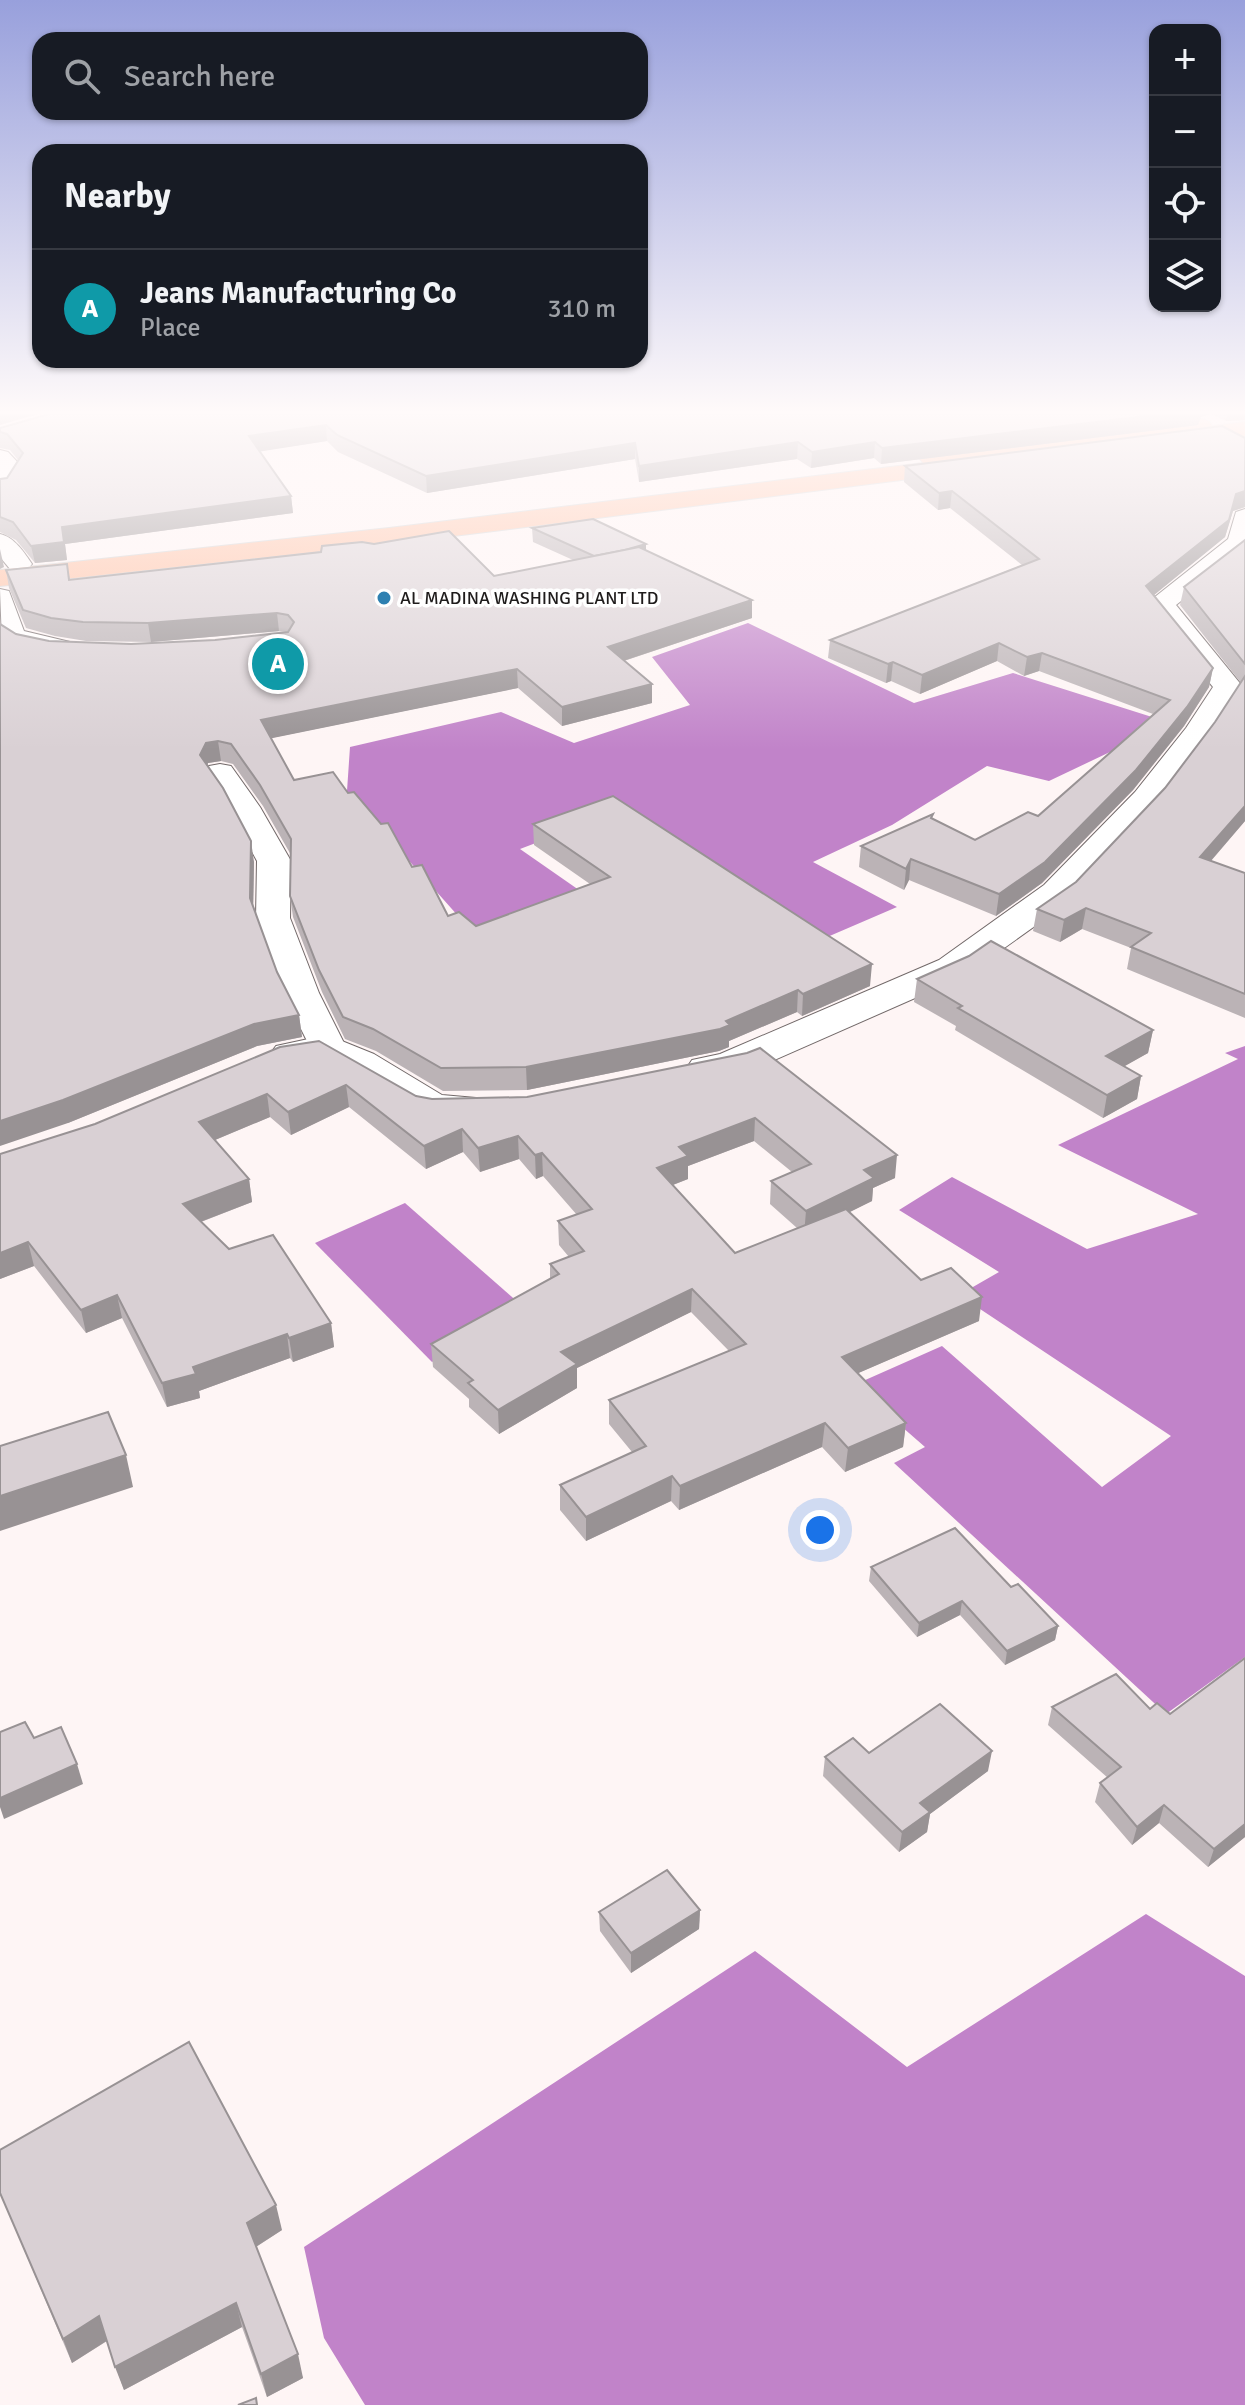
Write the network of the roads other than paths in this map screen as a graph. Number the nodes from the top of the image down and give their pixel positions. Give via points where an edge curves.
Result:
1 (425, 526) edge
2 (1243, 526) edge
3 (0, 541) edge
4 (6, 570) edge
5 (0, 597) edge
6 (88, 650) edge
7 (220, 773) dead end
8 (327, 1047) junction
9 (257, 1063) edge
10 (668, 1077) edge
11 (496, 1106) edge

1 - 4 main road via 80,567
2 - 10 street via 1240,542 1160,604 1228,687 1147,799 1057,893 952,968 731,1064
3 - 4 street
5 - 6 street via 12,636 41,646
7 - 8 street via 274,861 273,918
8 - 9 street
8 - 11 street via 434,1107

